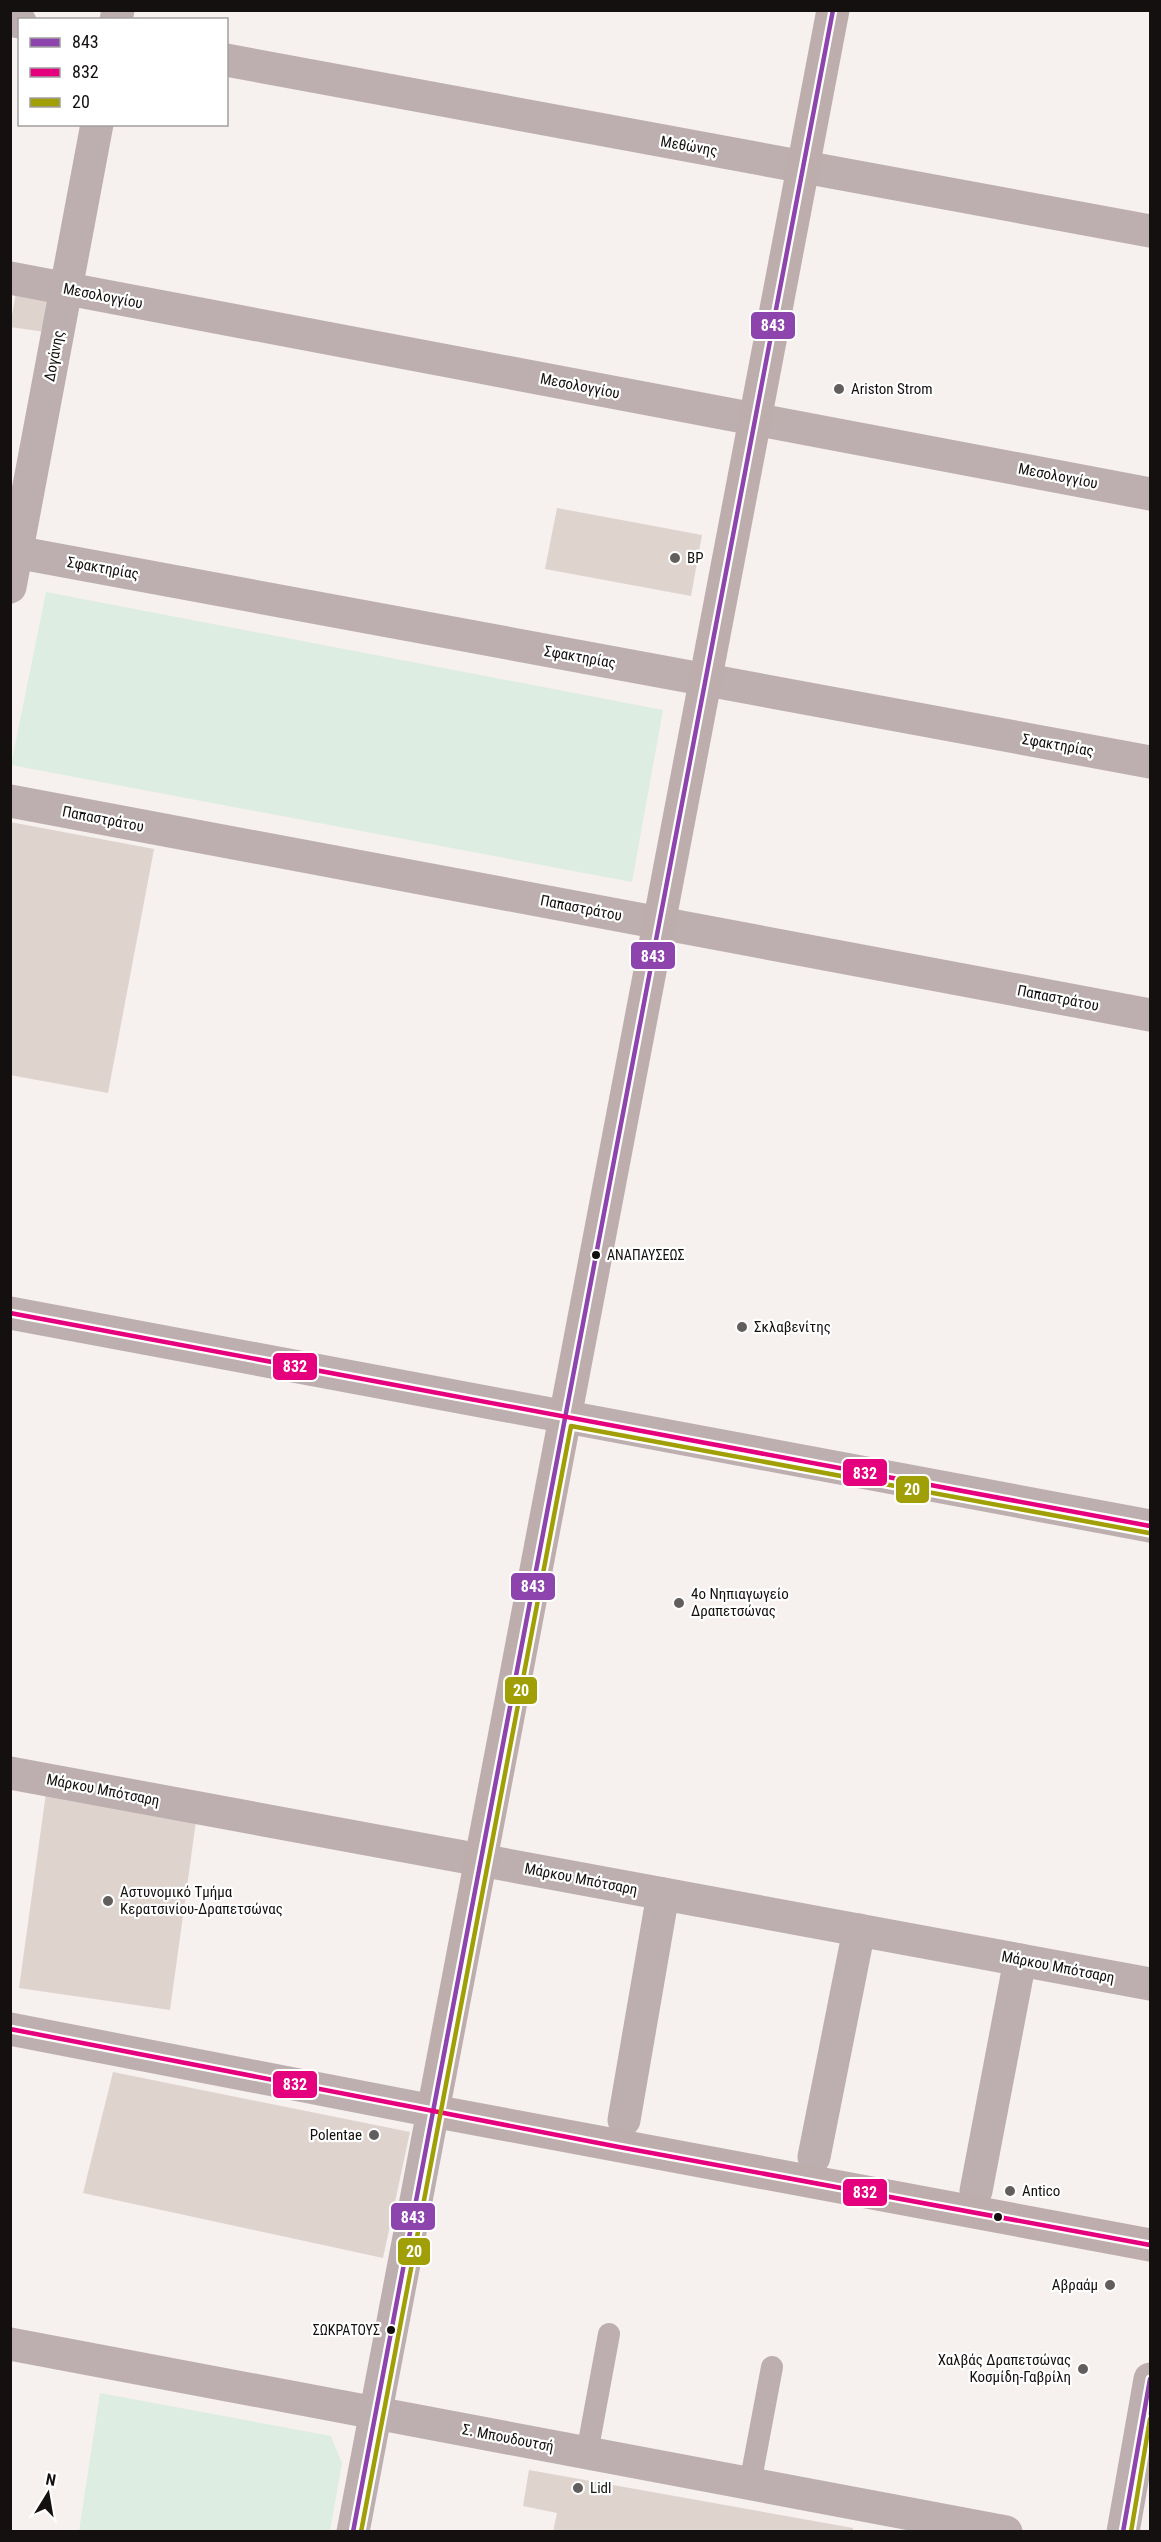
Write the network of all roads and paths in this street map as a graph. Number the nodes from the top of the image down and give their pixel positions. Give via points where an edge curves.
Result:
1 (833, 10) edge
2 (228, 60) edge
3 (97, 126) edge
4 (804, 167) junction
5 (1150, 231) edge
6 (10, 278) edge
7 (66, 289) junction
8 (755, 419) junction
9 (1150, 494) edge
10 (14, 552) edge
11 (10, 587) edge
12 (705, 680) junction
13 (1150, 762) edge
14 (10, 801) edge
15 (659, 923) junction
16 (1150, 1015) edge
17 (10, 1313) edge
18 (565, 1417) junction
19 (1150, 1526) edge
20 (10, 1773) edge
21 (481, 1860) junction
22 (663, 1894) junction
23 (859, 1930) junction
24 (1020, 1960) junction
25 (1150, 1984) edge
26 (10, 2029) edge
27 (433, 2111) junction
28 (624, 2120) dead end
29 (814, 2157) dead end
30 (976, 2191) dead end
31 (1150, 2245) edge
32 (609, 2334) dead end
33 (10, 2344) edge
34 (772, 2367) dead end
35 (1150, 2379) edge
36 (376, 2413) junction
37 (588, 2453) junction
38 (750, 2484) junction
39 (353, 2532) edge
40 (1006, 2532) edge
41 (1123, 2532) edge

1 - 4 main road
2 - 4 street, Μεθώνης
3 - 7 street, Δογάνης
4 - 5 street, Μεθώνης
4 - 8 main road
6 - 7 street, Μεσολογγίου
7 - 8 street, Μεσολογγίου
7 - 10 street, Δογάνης
8 - 9 street, Μεσολογγίου
8 - 12 main road
10 - 11 street, Δογάνης
10 - 12 street, Σφακτηρίας
12 - 13 street, Σφακτηρίας
12 - 15 main road
14 - 15 street, Παπαστράτου
15 - 16 street, Παπαστράτου
15 - 18 main road
17 - 18 street
18 - 19 street
18 - 21 main road
20 - 21 street, Μάρκου Μπότσαρη
21 - 22 street, Μάρκου Μπότσαρη
21 - 27 main road
22 - 23 street, Μάρκου Μπότσαρη
22 - 28 street
23 - 24 street, Μάρκου Μπότσαρη
23 - 29 street
24 - 25 street, Μάρκου Μπότσαρη
24 - 30 street
26 - 27 street
27 - 31 main road
27 - 36 street
32 - 37 lane
33 - 36 street, Σ. Μπουδουτσή
34 - 38 lane
35 - 41 street
36 - 37 street, Σ. Μπουδουτσή
36 - 39 street
37 - 38 street, Σ. Μπουδουτσή
38 - 40 street, Σ. Μπουδουτσή

